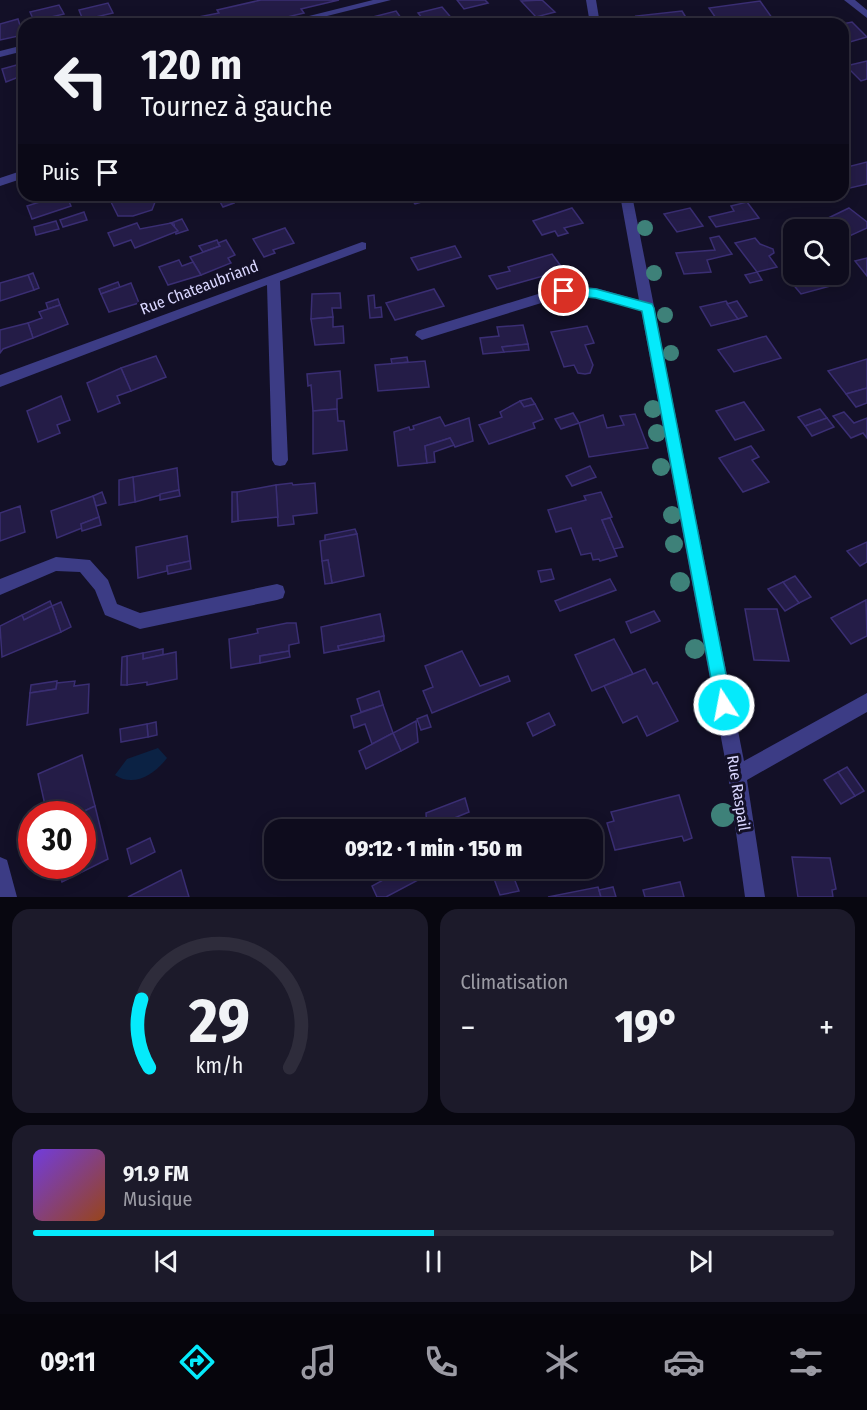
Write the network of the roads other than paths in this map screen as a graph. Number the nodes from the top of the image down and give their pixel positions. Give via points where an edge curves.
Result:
1 (386, 0) edge
2 (591, 0) edge
3 (849, 0) edge
4 (867, 15) edge
5 (308, 18) edge
6 (594, 18) edge
7 (18, 50) edge
8 (0, 54) edge
9 (18, 176) edge
10 (0, 182) edge
11 (627, 201) edge
12 (362, 246) dead end
13 (273, 278) junction
14 (648, 308) junction
15 (422, 335) dead end
16 (0, 381) edge
17 (280, 460) dead end
18 (0, 586) edge
19 (277, 592) dead end
20 (867, 702) edge
21 (737, 775) junction
22 (755, 897) edge

1 - 5 street
2 - 6 street
3 - 4 street
7 - 8 street
9 - 10 street
11 - 14 street, Rue Raspail
12 - 13 street
13 - 16 street, Rue Chateaubriand
13 - 17 street, Rue Chateaubriand
14 - 15 street via 596,293 564,291
14 - 21 street, Rue Raspail
18 - 19 street via 56,564 84,565 102,585 111,609 140,621
20 - 21 street
21 - 22 street, Rue Raspail

